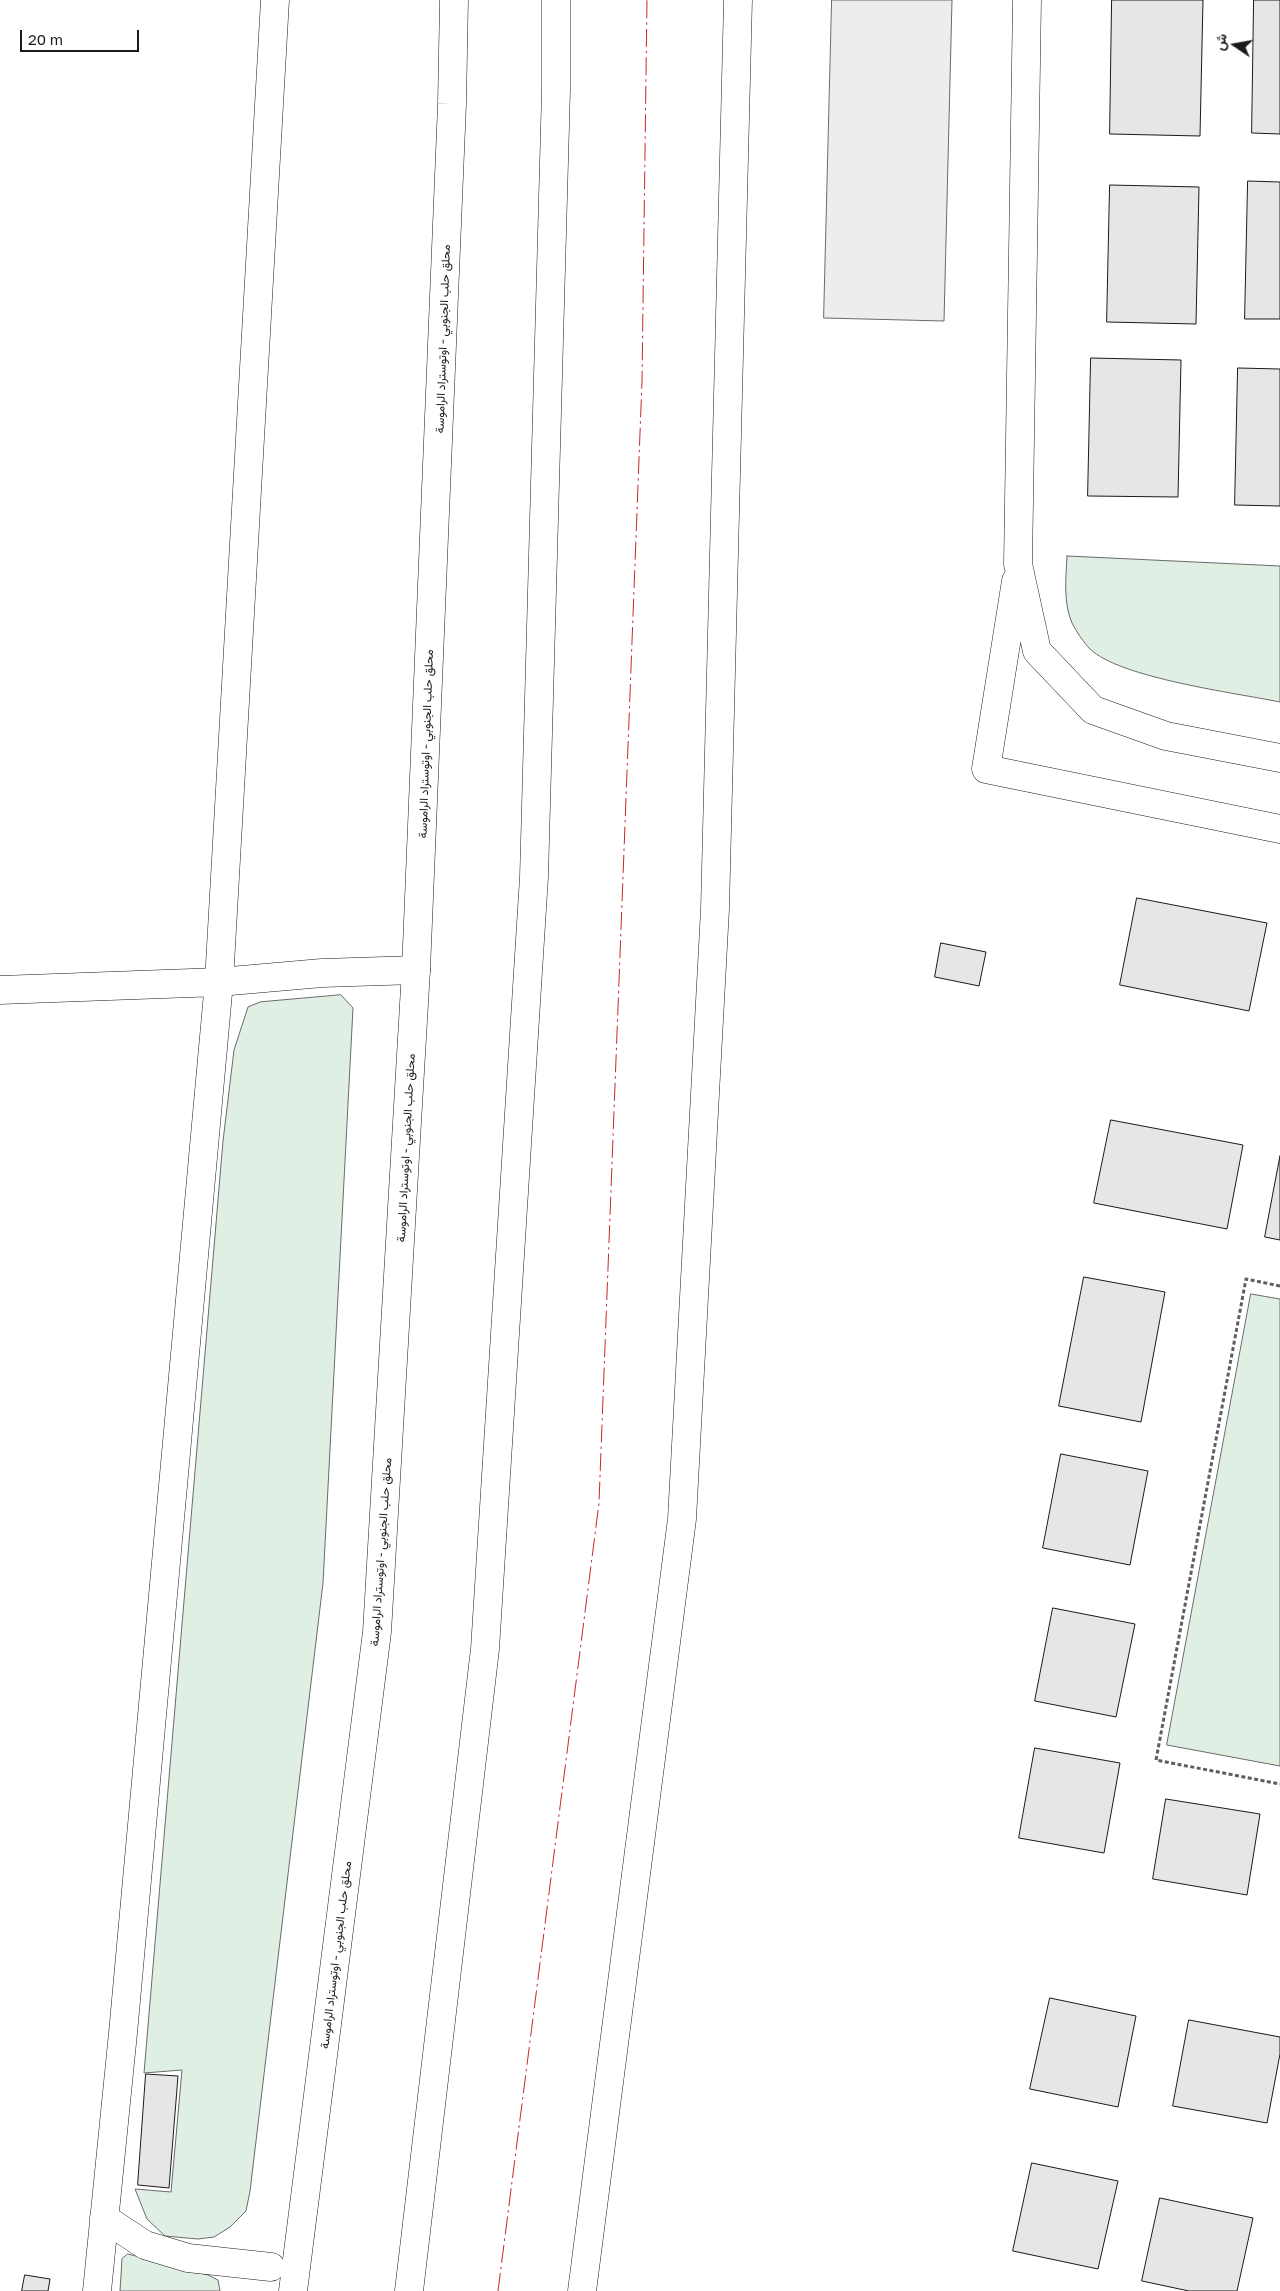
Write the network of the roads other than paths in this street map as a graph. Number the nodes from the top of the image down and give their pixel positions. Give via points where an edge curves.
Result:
1 (275, 0) edge
2 (454, 0) edge
3 (556, 0) edge
4 (738, 0) edge
5 (1027, 0) edge
6 (1018, 564) junction
7 (1280, 758) edge
8 (1280, 828) edge
9 (416, 970) junction
10 (218, 982) junction
11 (0, 990) edge
12 (104, 2218) junction
13 (271, 2267) dead end
14 (97, 2291) edge
15 (293, 2291) edge
16 (410, 2291) edge
17 (582, 2291) edge

1 - 10 main road
2 - 9 main road, محلق حلب الجنوبي - اوتوستراد الراموسة
3 - 16 main road via 534,877 485,1639
4 - 17 main road via 715,909 682,1519
5 - 6 main road
6 - 7 main road via 1037,651 1092,710 1166,736
6 - 8 main road via 986,769
9 - 10 main road via 322,973
9 - 15 main road, محلق حلب الجنوبي - اوتوستراد الراموسة via 377,1632
10 - 11 main road
10 - 12 main road
12 - 13 main road via 145,2245 188,2258
12 - 14 main road

